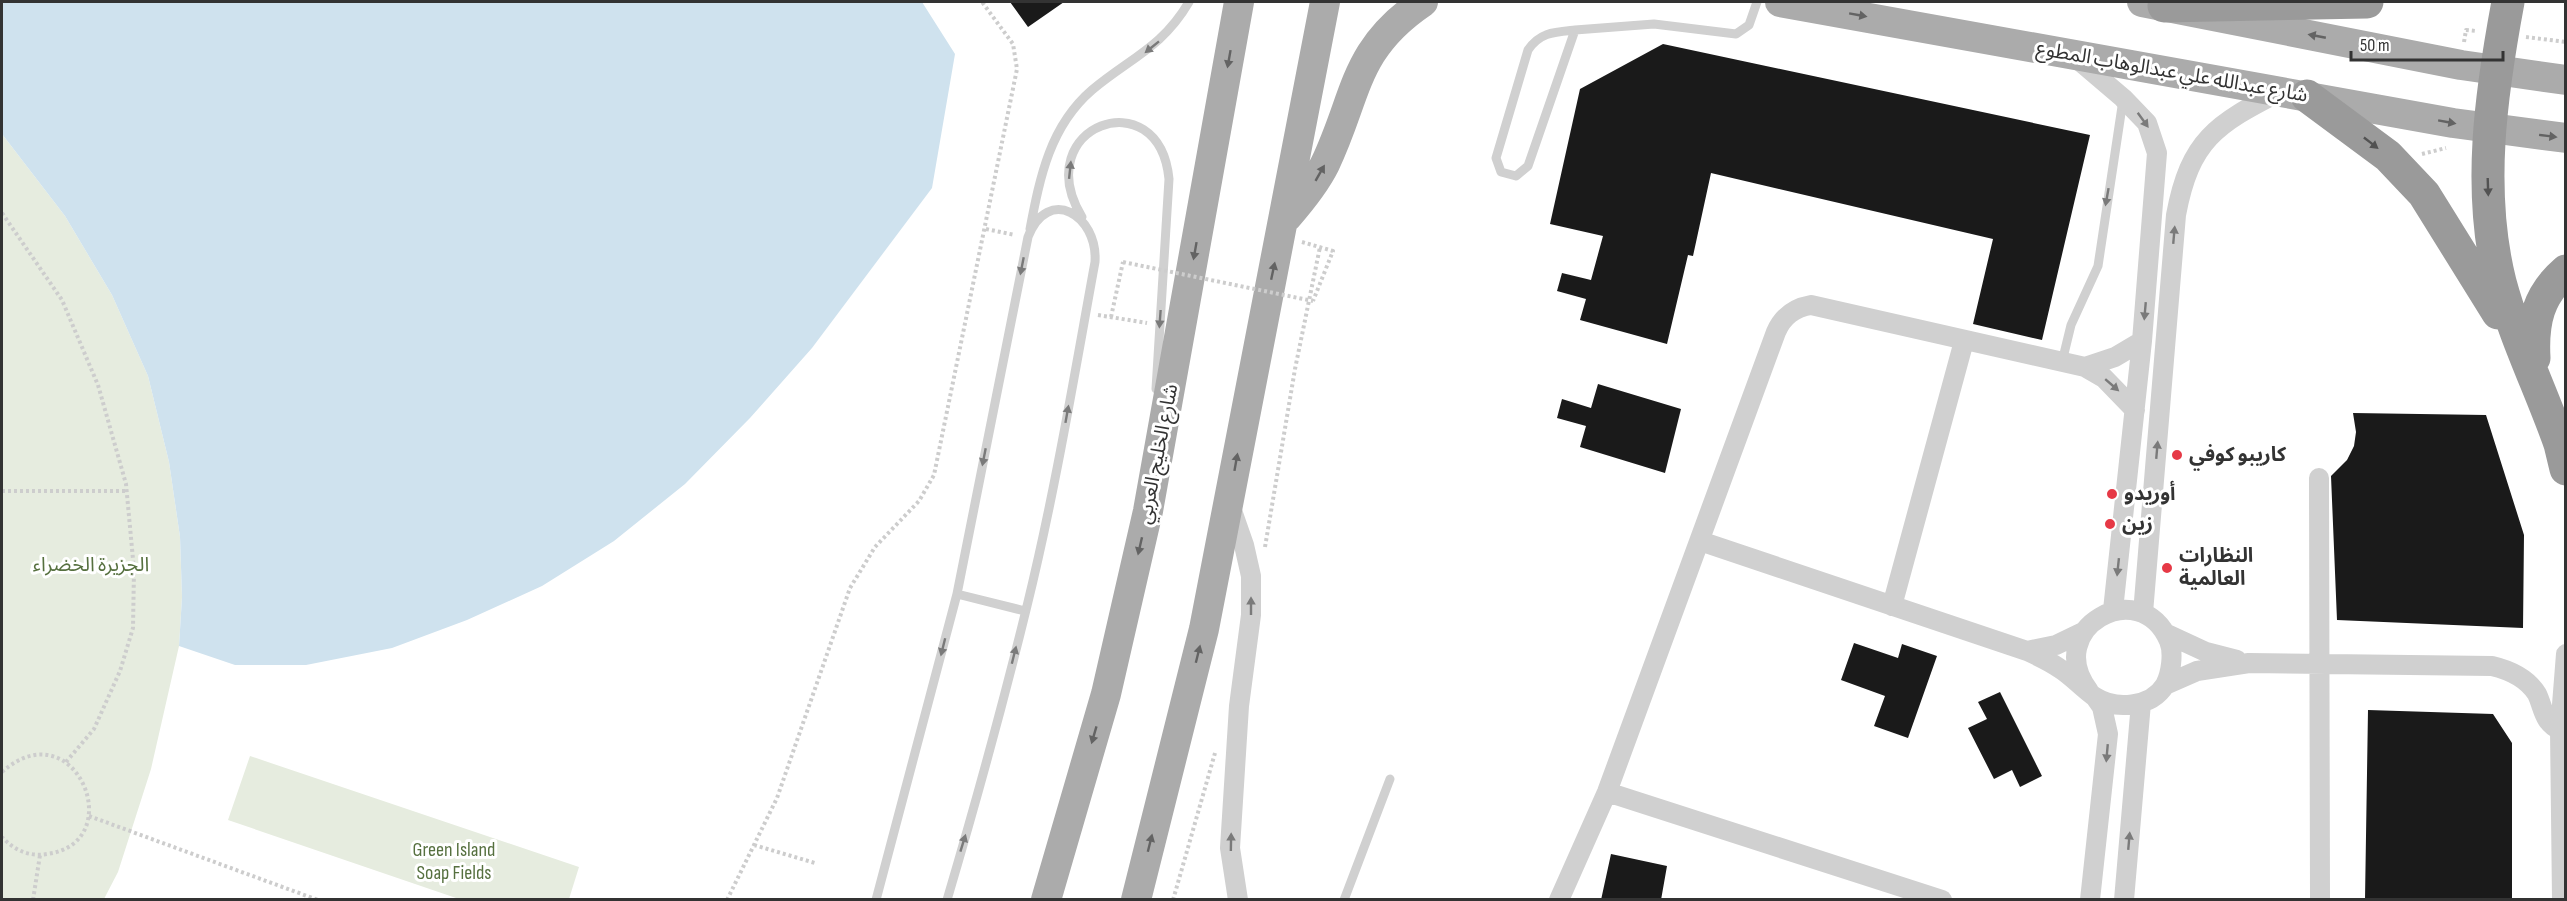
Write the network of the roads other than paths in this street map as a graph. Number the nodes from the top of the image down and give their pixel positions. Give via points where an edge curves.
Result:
1 (1189, 2) edge
2 (1239, 2) edge
3 (1325, 2) edge
4 (1424, 2) edge
5 (1757, 2) edge
6 (1780, 2) edge
7 (2367, 2) edge
8 (2508, 2) edge
9 (2153, 4) edge
10 (1575, 30) junction
11 (2069, 52) junction
12 (2498, 72) junction
13 (2565, 80) edge
14 (2294, 94) junction
15 (2123, 98) junction
16 (2489, 129) junction
17 (2565, 138) edge
18 (1087, 224) junction
19 (1282, 228) junction
20 (1028, 237) junction
21 (2565, 271) edge
22 (1964, 341) junction
23 (2142, 341) junction
24 (2062, 362) junction
25 (2085, 367) junction
26 (2535, 381) junction
27 (1155, 394) dead end
28 (2135, 410) junction
29 (1154, 418) dead end
30 (2565, 469) edge
31 (2319, 478) dead end
32 (1229, 503) junction
33 (1149, 511) junction
34 (1700, 541) junction
35 (957, 594) junction
36 (1892, 606) junction
37 (2113, 610) junction
38 (1025, 611) junction
39 (2144, 614) junction
40 (2083, 632) junction
41 (2166, 633) junction
42 (2027, 651) junction
43 (2565, 654) edge
44 (2249, 663) junction
45 (2319, 664) junction
46 (2165, 685) junction
47 (2092, 694) junction
48 (2141, 703) junction
49 (2560, 730) junction
50 (1390, 779) dead end
51 (1607, 792) junction
52 (876, 900) edge
53 (947, 900) edge
54 (1046, 900) edge
55 (1136, 900) edge
56 (1238, 900) edge
57 (1344, 900) edge
58 (1559, 900) edge
59 (1942, 900) edge
60 (2090, 900) edge
61 (2124, 900) edge
62 (2320, 900) edge
63 (2562, 900) edge

1 -> 20 lane via 1159,41 1093,90 1065,121 1041,173
2 -> 33 main road, شارع الخليج العربي
3 - 19 main road
19 -> 4 main road via 1324,167 1367,58 1392,27
5 - 10 lane via 1749,25 1736,34 1654,24
6 -> 11 main road, شارع عبدالله علي عبدالوهاب المطوع
7 - 9 highway
8 - 12 highway
12 -> 9 main road
10 - 10 lane via 1540,36 1528,50 1496,158 1501,172 1508,176 1516,176 1528,166
11 - 14 main road, شارع عبدالله علي عبدالوهاب المطوع
11 - 15 street
12 - 13 main road
12 - 16 highway
14 -> 16 main road, شارع عبدالله علي عبدالوهاب المطوع
14 -> 26 highway via 2388,156 2424,194 2484,289
39 -> 14 street via 2176,215 2182,182 2195,153 2217,128 2238,113
15 -> 23 street via 2147,123 2157,153
15 -> 24 lane via 2098,266 2071,325
16 -> 17 main road, شارع عبدالله علي عبدالوهاب المطوع
16 -> 26 highway via 2488,184 2494,250 2501,283
18 - 20 lane via 1070,212 1056,210 1039,218
18 -> 27 lane via 1073,200 1069,178 1080,142 1092,129 1112,122 1124,122 1144,131 1164,153 1169,179
38 -> 18 lane via 1057,472 1095,262 1095,244
32 -> 19 main road
20 -> 35 lane
21 - 26 highway via 2547,290 2536,315
22 - 24 street
22 - 34 street via 1811,305 1786,316 1776,332
22 - 36 street
23 - 25 street via 2115,357
23 - 28 street
24 - 25 street
25 -> 28 street via 2104,378
26 - 30 highway via 2560,444
28 -> 37 street
29 - 33 lane
31 - 45 street
55 -> 32 main road via 1204,629
56 -> 32 street via 1230,848 1239,706 1251,615 1251,576
33 -> 54 main road, شارع الخليج العربي via 1106,694
34 - 36 street
34 - 51 street
35 - 38 lane
35 -> 52 lane
36 - 42 street
37 - 39 street
37 - 40 street via 2091,622
53 -> 38 lane
39 - 41 street
40 - 42 street via 2056,645
40 - 47 street via 2076,662 2082,682
41 - 44 street via 2206,651
41 - 46 street via 2171,664
42 - 47 street via 2059,668
43 - 49 street
44 - 45 street
44 - 46 street via 2197,671
45 - 49 street via 2503,669 2530,686 2546,720
45 - 62 street
46 - 48 street
47 - 48 street via 2117,706
47 -> 60 street via 2102,707 2108,734
61 -> 48 street
49 - 63 street
50 - 57 lane
51 - 58 street
51 - 59 street

